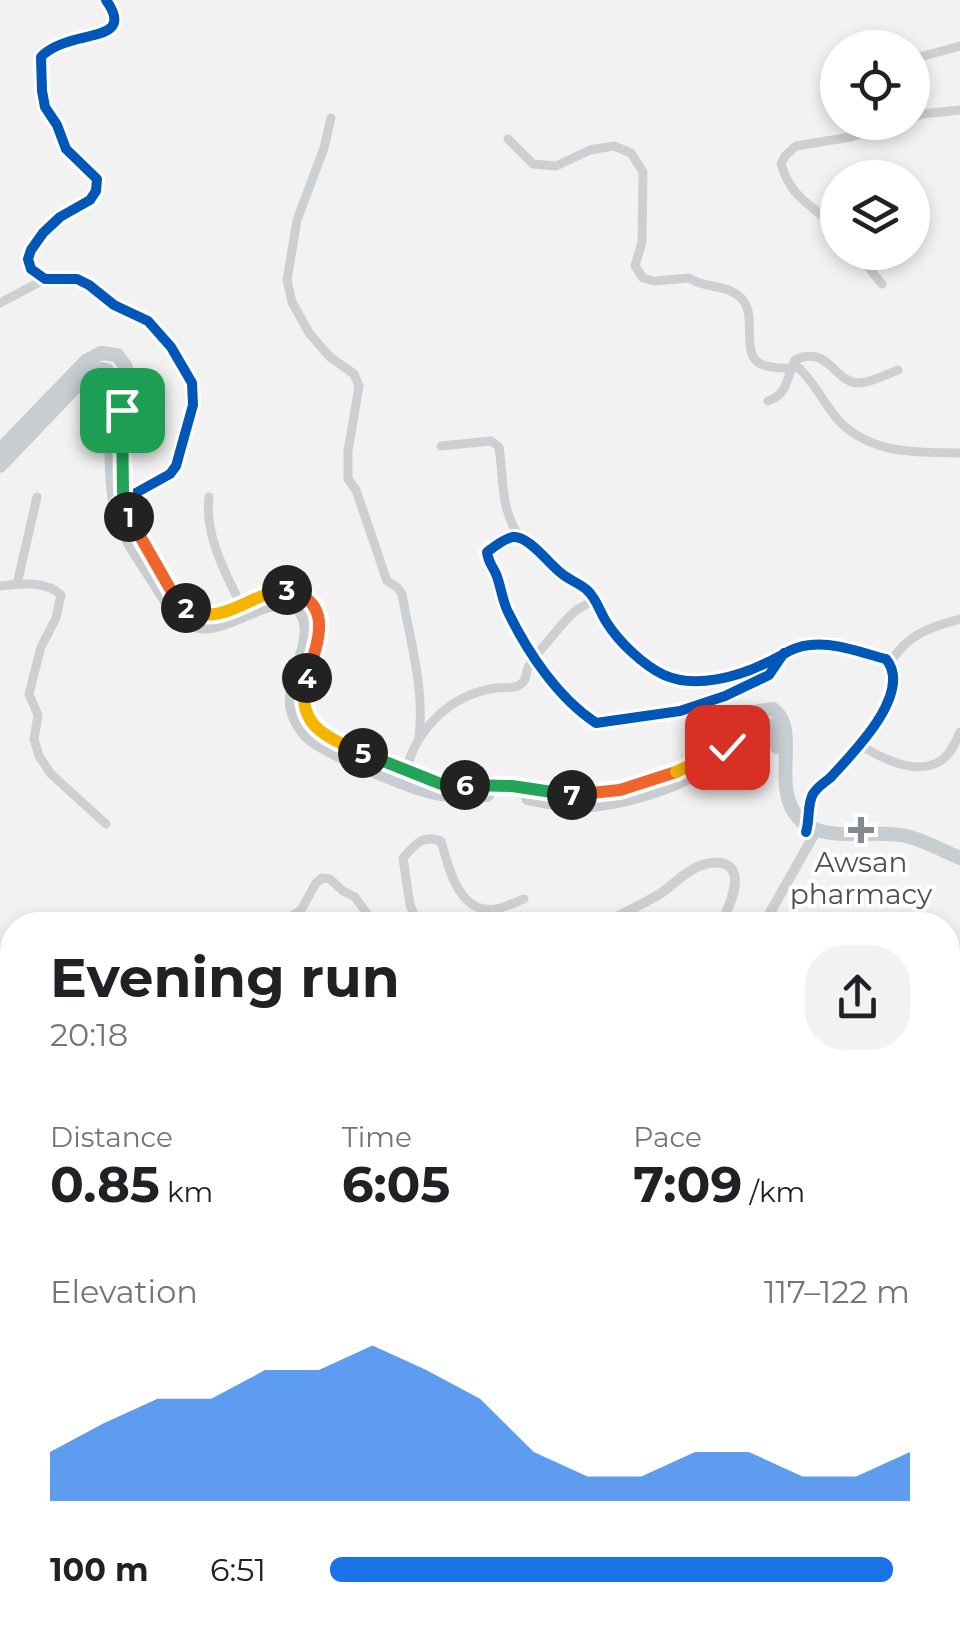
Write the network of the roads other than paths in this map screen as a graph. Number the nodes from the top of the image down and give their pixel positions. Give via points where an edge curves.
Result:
1 (106, 0) edge
2 (960, 46) edge
3 (930, 54) edge
4 (960, 110) edge
5 (930, 113) edge
6 (330, 118) dead end
7 (508, 138) dead end
8 (833, 140) edge
9 (820, 214) edge
10 (871, 270) edge
11 (45, 279) junction
12 (882, 284) dead end
13 (0, 303) edge
14 (791, 368) junction
15 (898, 370) dead end
16 (768, 401) dead end
17 (442, 446) dead end
18 (0, 450) edge
19 (960, 453) edge
20 (0, 466) edge
21 (37, 497) dead end
22 (209, 497) dead end
23 (120, 502) junction
24 (518, 536) junction
25 (17, 584) junction
26 (0, 586) edge
27 (595, 600) junction
28 (241, 605) junction
29 (960, 619) edge
30 (784, 653) junction
31 (535, 657) junction
32 (890, 663) junction
33 (960, 732) edge
34 (418, 737) junction
35 (860, 745) junction
36 (405, 776) junction
37 (106, 824) dead end
38 (810, 832) junction
39 (959, 856) edge
40 (524, 899) dead end
41 (301, 912) edge
42 (366, 912) edge
43 (413, 912) edge
44 (626, 912) edge
45 (726, 912) edge
46 (770, 912) edge

1 - 11 street via 114,16 107,32 40,57 45,107 66,149 97,179 90,200 60,217 32,250 31,269
2 - 3 street
4 - 5 street
6 - 34 street via 297,220 287,280 310,333 359,386 348,479 387,581 402,594 420,688
7 - 14 street via 532,164 556,166 614,146 632,153 643,172 635,266 643,278 726,287 744,300 754,360
8 - 9 street via 796,146 781,164 786,180
10 - 12 street
11 - 13 street
11 - 23 street via 77,279 148,321 192,383 191,416 176,466
14 - 15 street via 806,354 861,384
14 - 16 street via 786,388
14 - 19 street via 812,381 841,423 874,443 894,451
17 - 24 street via 491,441 500,447 505,508
18 - 23 main road via 86,361 100,353 117,355 126,367
20 - 23 main road via 87,375 107,370
21 - 25 street
22 - 28 street via 217,550
23 - 28 main road via 186,609 214,616
23 - 36 main road via 125,533 182,620 218,626 274,603 296,606 307,637 292,707 306,736
24 - 27 street
24 - 31 street via 487,552 488,561
25 - 26 street
25 - 37 street via 61,595 29,694 38,715 39,756
27 - 30 street via 620,640 661,674 684,682 730,676
27 - 31 street via 573,613
28 - 36 main road via 274,590 301,594 313,604 320,619 304,690 306,715 332,739
29 - 32 street via 918,633
30 - 31 street via 769,675 725,696 680,712 596,723
30 - 32 street via 826,645
31 - 34 street via 516,687 453,703
32 - 35 street via 888,698
33 - 35 street via 934,764 900,765
34 - 36 street
35 - 38 street via 816,789
36 - 38 main road via 439,794 579,806 676,784 770,726 782,800
38 - 39 main road
38 - 46 street
40 - 43 street via 497,910 466,901 441,841 430,837 403,858
41 - 42 street via 322,878 356,897
44 - 45 street via 707,862 731,868

